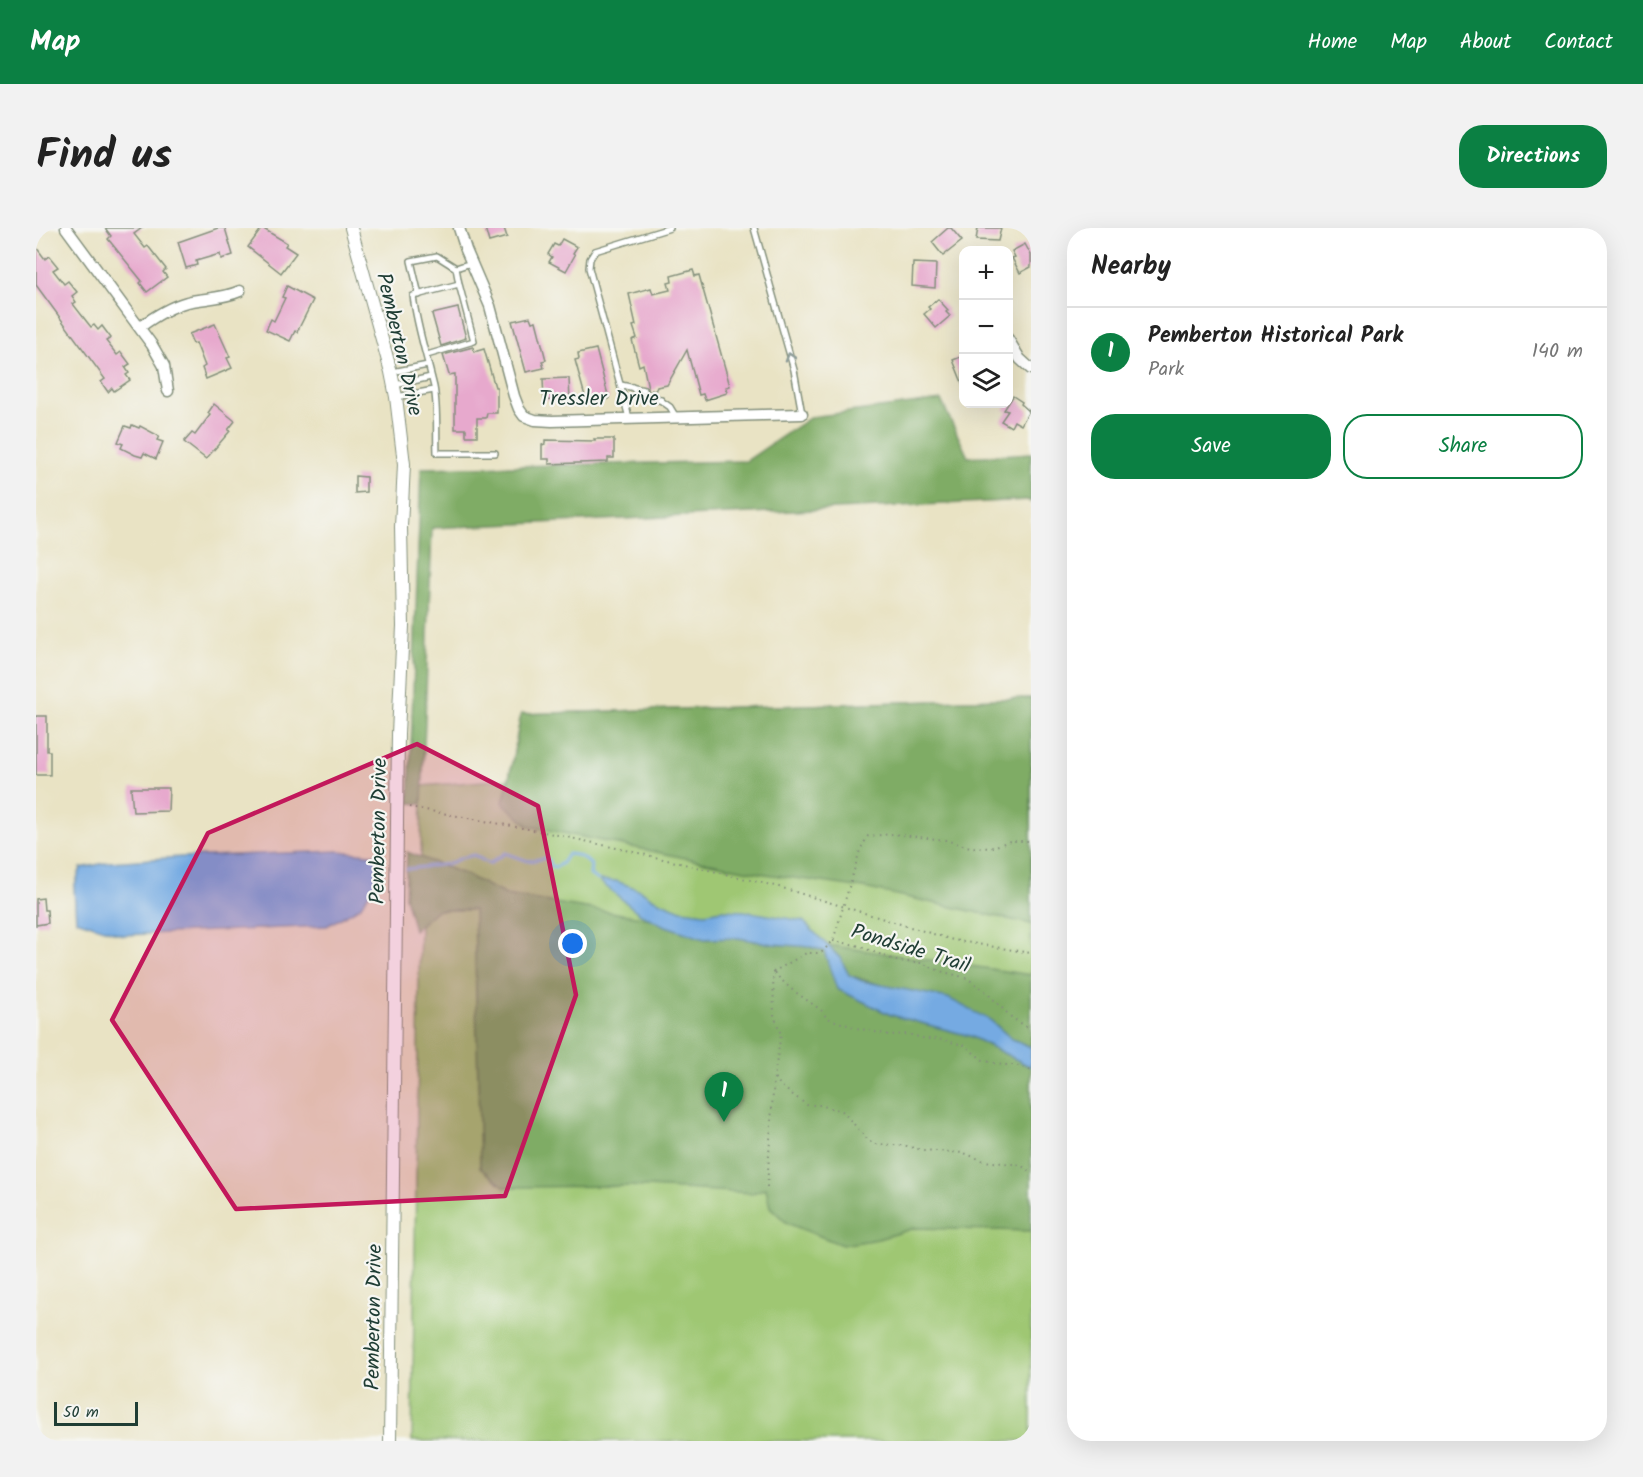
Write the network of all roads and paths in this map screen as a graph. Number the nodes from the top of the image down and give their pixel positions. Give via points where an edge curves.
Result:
1 (66, 228) edge
2 (351, 228) edge
3 (459, 228) edge
4 (670, 228) edge
5 (754, 228) edge
6 (471, 263) junction
7 (456, 268) junction
8 (459, 284) junction
9 (240, 291) dead end
10 (419, 295) junction
11 (140, 327) junction
12 (1013, 347) edge
13 (427, 355) junction
14 (429, 365) junction
15 (1031, 369) edge
16 (391, 372) junction
17 (431, 377) junction
18 (621, 385) junction
19 (632, 387) junction
20 (434, 390) junction
21 (644, 390) dead end
22 (395, 391) junction
23 (168, 392) dead end
24 (653, 395) dead end
25 (661, 400) junction
26 (802, 414) joint
27 (676, 417) junction
28 (629, 418) junction
29 (495, 453) dead end
30 (398, 805) junction
31 (1031, 841) edge
32 (843, 906) junction
33 (833, 941) junction
34 (1031, 953) edge
35 (773, 972) junction
36 (1031, 1029) edge
37 (1031, 1070) edge
38 (774, 1077) junction
39 (1031, 1174) edge
40 (767, 1187) dead end
41 (390, 1441) edge

1 - 11 street
2 - 16 street, Pemberton Drive
3 - 6 street, Tressler Drive
4 - 18 lane via 595,251 590,259 589,268
26 -> 5 lane via 794,370
6 - 7 lane
6 - 28 street, Tressler Drive via 490,306 513,396 524,416 552,421
7 - 8 lane
7 - 10 lane via 437,256 411,261
8 - 10 lane
8 - 13 lane via 474,341
9 - 11 street via 175,306
10 - 13 lane via 413,296 415,315
11 - 23 street via 164,366
12 - 15 street
13 - 14 lane
14 - 16 lane
14 - 17 lane
16 - 22 street, Pemberton Drive
17 - 20 lane
17 - 22 lane
18 - 19 lane
18 - 28 lane
19 - 21 lane
19 - 25 lane via 652,400
20 - 22 lane
20 - 29 lane via 437,453
22 - 30 street, Pemberton Drive via 404,464
24 - 25 lane
25 - 27 lane
26 - 27 street, Tressler Drive
27 - 28 street, Tressler Drive
30 - 32 path via 630,851
30 - 41 street, Pemberton Drive
31 - 32 path via 1010,840 990,848 893,834 868,836
32 - 33 path
32 - 34 path via 953,940
33 - 35 path, Pondside Trail via 821,953 806,953
33 - 36 path, Pondside Trail via 967,978 1012,1018
35 - 37 path via 827,1018 889,1035 908,1034 964,1045 983,1060
35 - 38 path via 774,1016 781,1034
38 - 39 path via 807,1105 842,1111 869,1141 964,1153 984,1161 1021,1165
38 - 40 path

